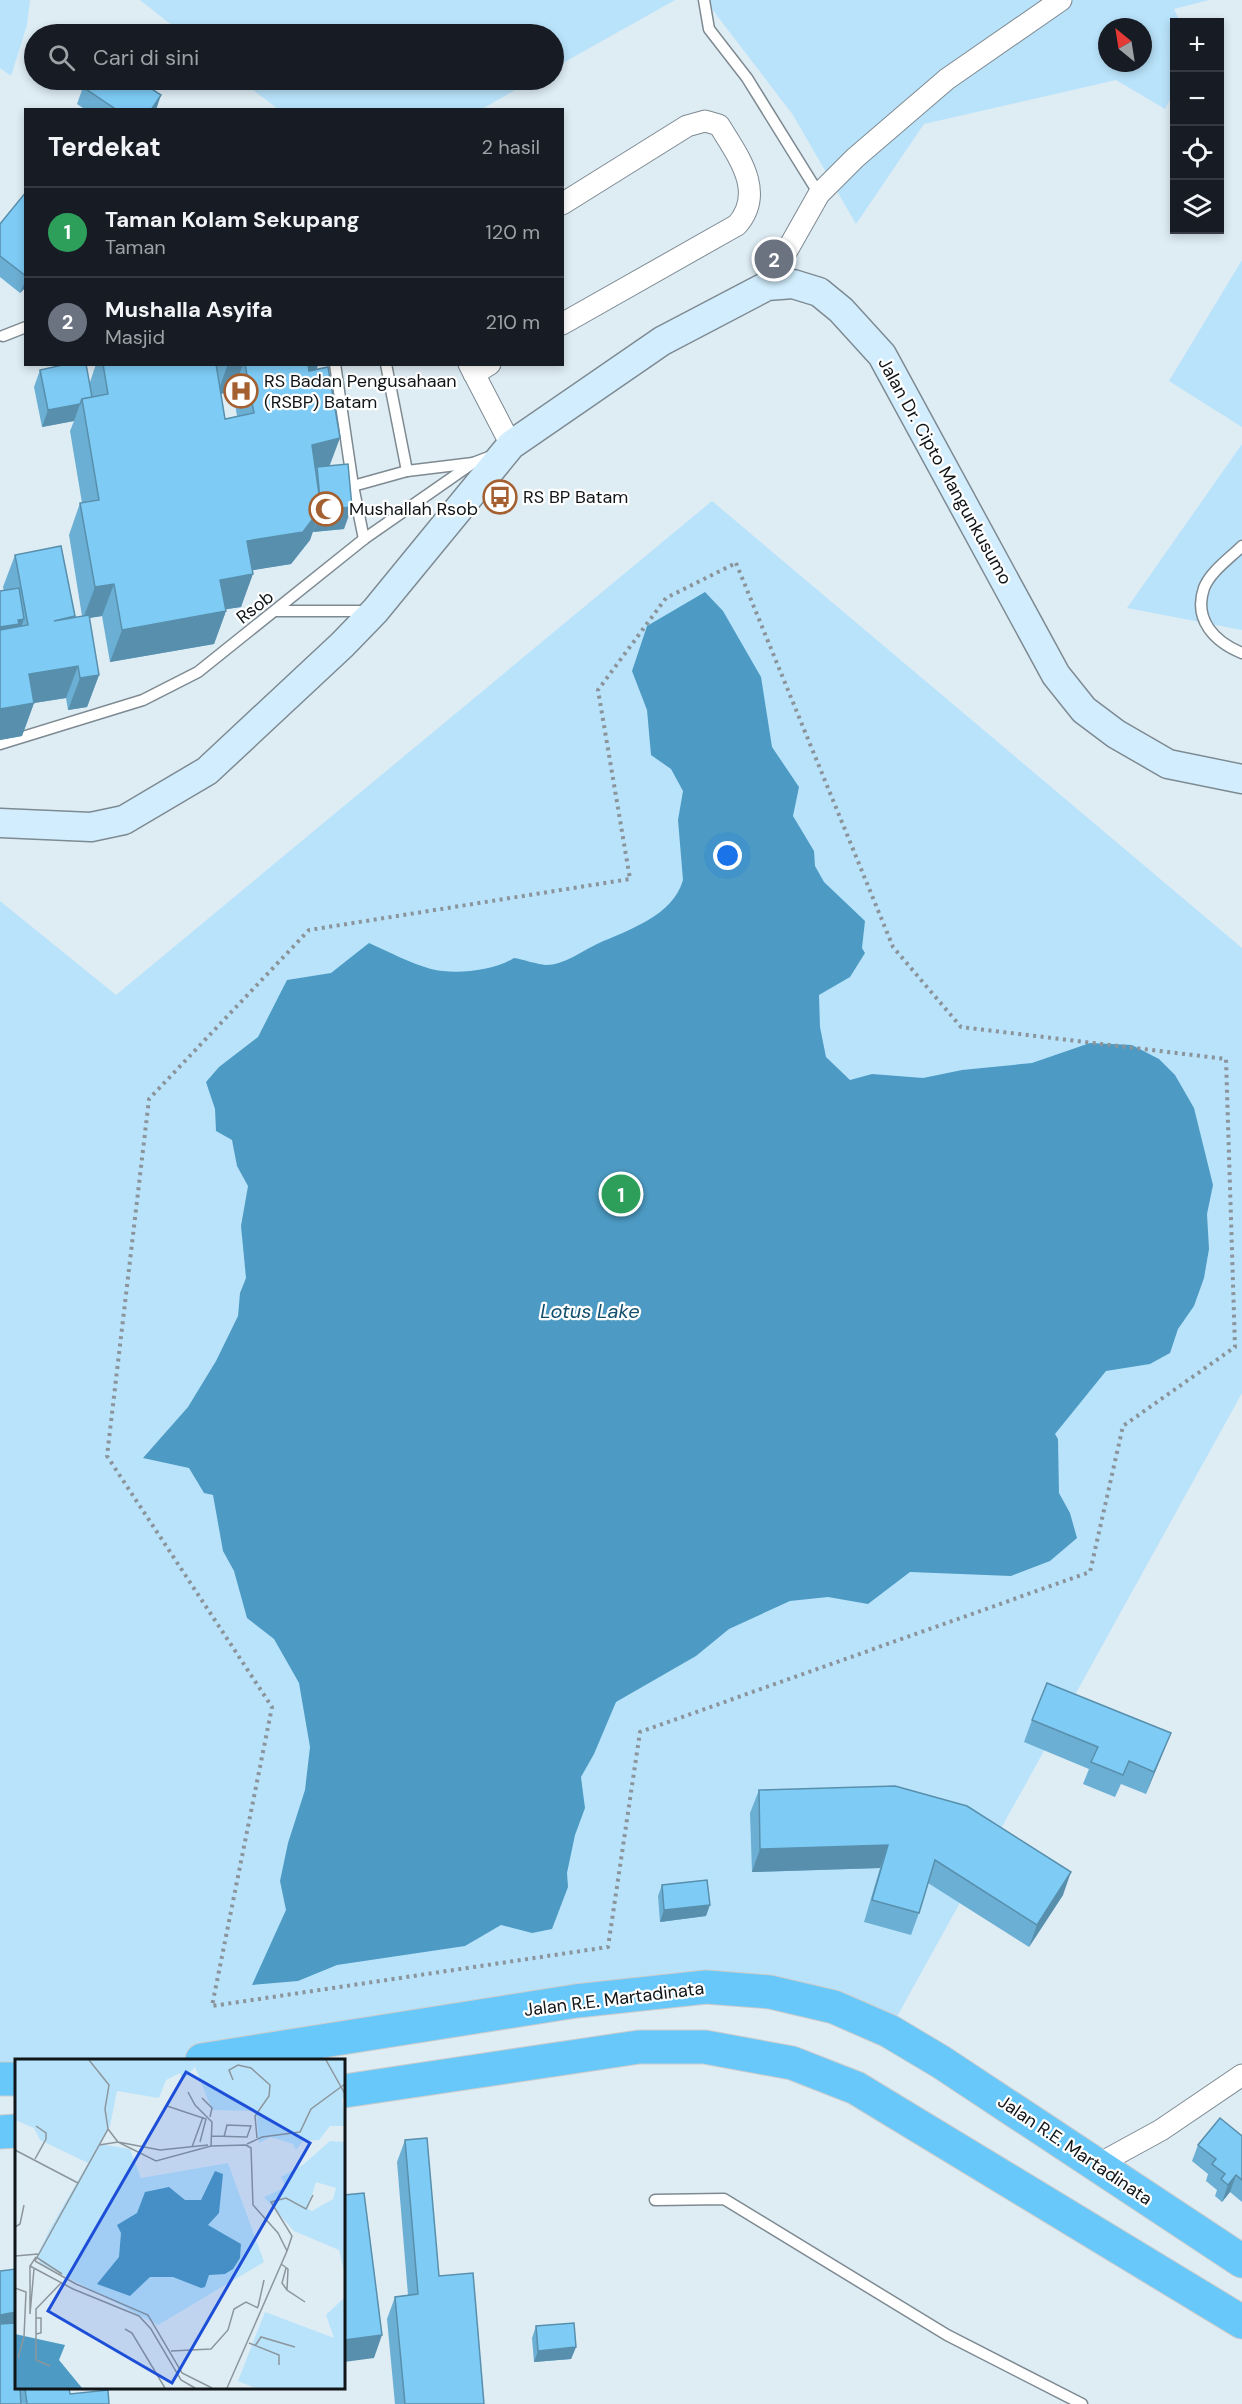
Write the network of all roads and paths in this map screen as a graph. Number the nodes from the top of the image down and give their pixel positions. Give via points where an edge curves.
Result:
1 (704, 0) edge
2 (1061, 0) edge
3 (819, 195) junction
4 (564, 203) edge
5 (767, 285) junction
6 (564, 321) edge
7 (24, 328) edge
8 (3, 336) dead end
9 (335, 366) edge
10 (386, 366) edge
11 (478, 368) edge
12 (508, 449) junction
13 (473, 463) junction
14 (407, 471) junction
15 (353, 486) junction
16 (364, 539) junction
17 (1242, 546) edge
18 (277, 611) junction
19 (375, 611) junction
20 (1242, 653) edge
21 (0, 744) edge
22 (1242, 779) edge
23 (0, 823) edge
24 (107, 1456) joint
25 (214, 2059) edge
26 (1242, 2075) edge
27 (345, 2091) edge
28 (15, 2131) edge
29 (0, 2132) edge
30 (1097, 2165) junction
31 (655, 2200) dead end
32 (1242, 2261) edge
33 (1242, 2322) edge
34 (1082, 2404) edge

1 - 3 lane via 709,28 747,78
2 - 3 street via 947,80 855,158
3 - 5 street
4 - 6 street via 687,126 705,121 719,125 735,151 746,174 751,203 737,225
5 - 12 street, Jalan Dr. Cipto Mangunkusumo via 662,341
5 - 22 street, Jalan Dr. Cipto Mangunkusumo via 793,284 819,292 882,355 1056,675 1084,710 1168,764
7 - 8 lane
9 - 15 lane
10 - 14 lane
11 - 12 street
12 - 13 lane, Rsob
12 - 19 street, Jalan Dr. Cipto Mangunkusumo
13 - 14 lane
13 - 16 lane, Rsob
14 - 15 lane
15 - 16 lane
16 - 18 lane, Rsob
17 - 20 lane via 1204,587 1201,610 1207,629 1226,646
18 - 19 lane
18 - 21 lane, Rsob via 198,672 142,700
19 - 23 street, Jalan Dr. Cipto Mangunkusumo via 207,771 156,802 124,820 91,827
24 - 24 path via 272,1707 212,2006 608,1947 640,1732 1090,1572 1123,1425 1235,1347 1226,1059 961,1027 893,948 736,563 666,598 598,690 630,879 309,930 148,1099
25 - 30 highway, Jalan R.E. Martadinata via 576,2001 706,1987 770,1992 834,2007 889,2031
26 - 30 street via 1161,2130
27 - 33 highway via 639,2047 705,2047 792,2063 856,2088
28 - 29 highway
30 - 32 highway, Jalan R.E. Martadinata
31 - 34 lane via 724,2199 948,2335

